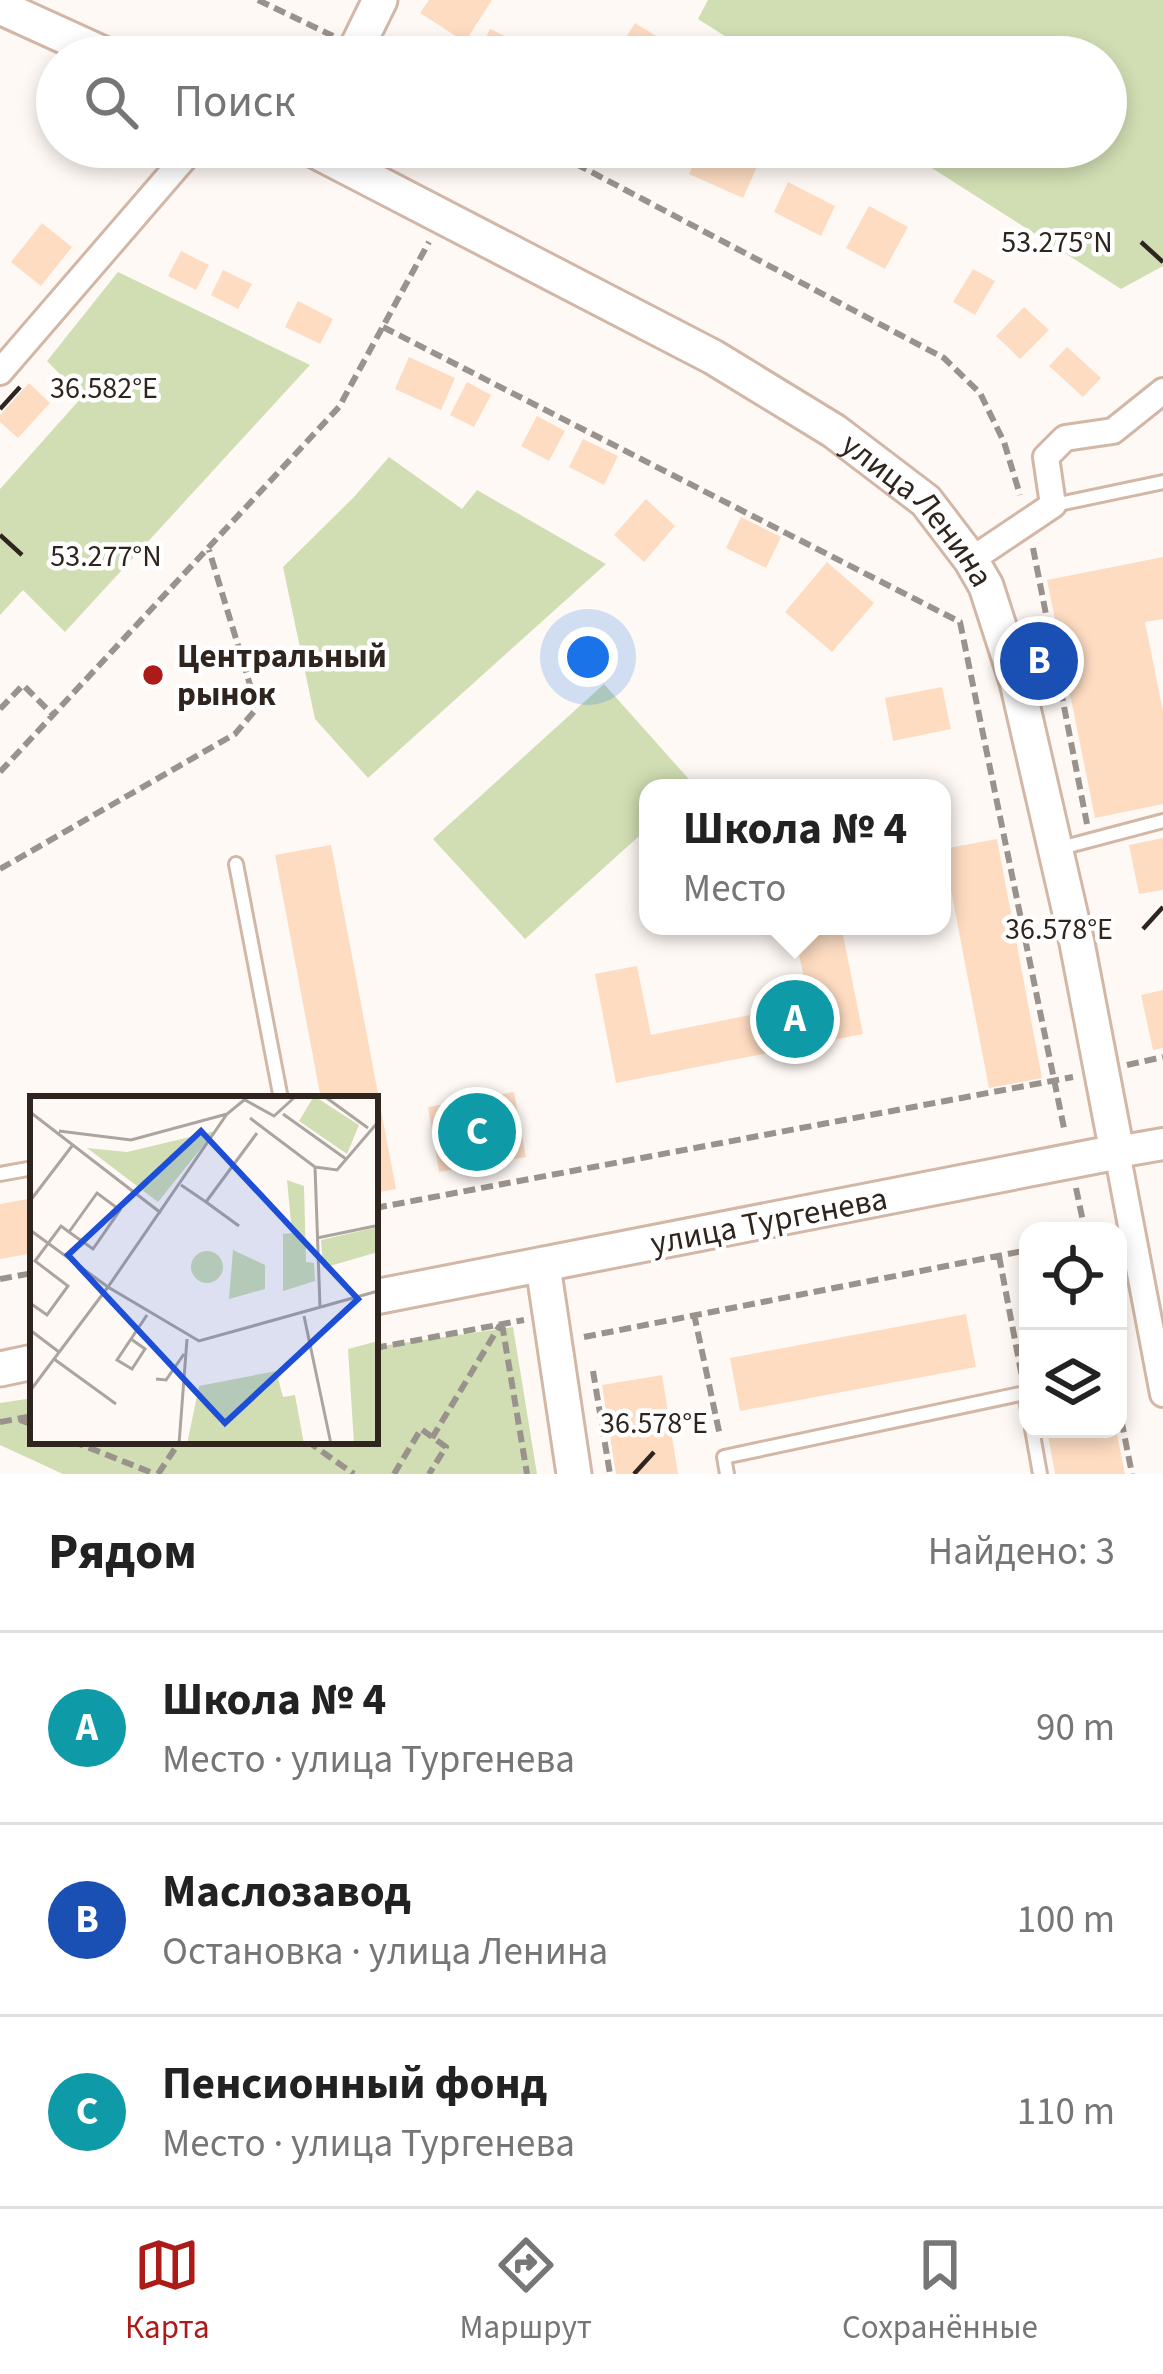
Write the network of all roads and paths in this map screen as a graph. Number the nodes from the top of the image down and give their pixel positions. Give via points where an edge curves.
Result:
1 (258, 0) edge
2 (380, 0) edge
3 (0, 7) edge
4 (64, 36) edge
5 (324, 36) edge
6 (361, 36) edge
7 (176, 168) edge
8 (355, 168) edge
9 (443, 216) junction
10 (382, 327) junction
11 (0, 371) edge
12 (1163, 391) edge
13 (1163, 482) edge
14 (1053, 506) junction
15 (208, 548) junction
16 (971, 560) junction
17 (0, 709) edge
18 (53, 715) junction
19 (0, 772) edge
20 (1163, 821) edge
21 (1056, 849) junction
22 (236, 864) dead end
23 (0, 869) edge
24 (1054, 1081) junction
25 (280, 1096) edge
26 (1163, 1144) edge
27 (1118, 1152) junction
28 (1070, 1162) junction
29 (30, 1169) edge
30 (0, 1174) edge
31 (378, 1207) edge
32 (1083, 1222) edge
33 (1019, 1252) edge
34 (999, 1256) junction
35 (543, 1266) junction
36 (30, 1274) edge
37 (0, 1279) edge
38 (378, 1297) edge
39 (694, 1314) junction
40 (502, 1322) junction
41 (554, 1341) junction
42 (378, 1347) edge
43 (591, 1360) dead end
44 (30, 1363) edge
45 (1019, 1366) edge
46 (0, 1369) edge
47 (1019, 1394) edge
48 (1163, 1394) edge
49 (30, 1417) edge
50 (16, 1419) junction
51 (0, 1422) edge
52 (30, 1425) edge
53 (432, 1438) junction
54 (1034, 1438) edge
55 (1125, 1438) edge
56 (80, 1444) edge
57 (178, 1444) edge
58 (311, 1444) edge
59 (724, 1457) junction
60 (156, 1474) edge
61 (354, 1474) edge
62 (394, 1474) edge
63 (429, 1474) edge
64 (527, 1474) edge
65 (574, 1474) edge
66 (610, 1474) edge
67 (727, 1474) edge
68 (1040, 1474) edge
69 (1132, 1474) edge

1 - 5 path
2 - 6 main road
3 - 4 main road
7 - 11 street
8 - 9 main road, улица Ленина
9 - 10 path
9 - 16 main road, улица Ленина via 713,357 834,431 926,501
10 - 15 path via 339,407
10 - 24 path via 960,622
12 - 14 street via 1113,431 1065,438 1046,457
13 - 14 lane
14 - 16 street
15 - 18 path
15 - 23 path via 257,708 236,734
16 - 21 main road, улица Ленина via 1017,682
17 - 18 path via 23,685
18 - 19 path
20 - 21 lane
21 - 27 main road, улица Ленина
22 - 25 lane
24 - 28 path
24 - 31 path
26 - 27 street, улица Тургенева
27 - 28 main road, улица Тургенева
27 - 48 street, улица Ленина
28 - 32 path
28 - 35 main road, улица Тургенева
29 - 30 lane
33 - 34 path
34 - 39 path
34 - 45 path
35 - 38 main road, улица Тургенева
35 - 41 main road
36 - 37 path
39 - 41 path
39 - 59 path
40 - 41 path via 521,1318
40 - 42 path
40 - 53 path
40 - 64 path
41 - 65 main road
43 - 66 path
44 - 46 main road
47 - 59 lane
49 - 50 path
50 - 51 path
50 - 52 path
53 - 62 path via 421,1430
53 - 63 path via 446,1447
54 - 68 lane
55 - 69 path
56 - 60 path
57 - 60 path
58 - 61 path
59 - 67 lane

